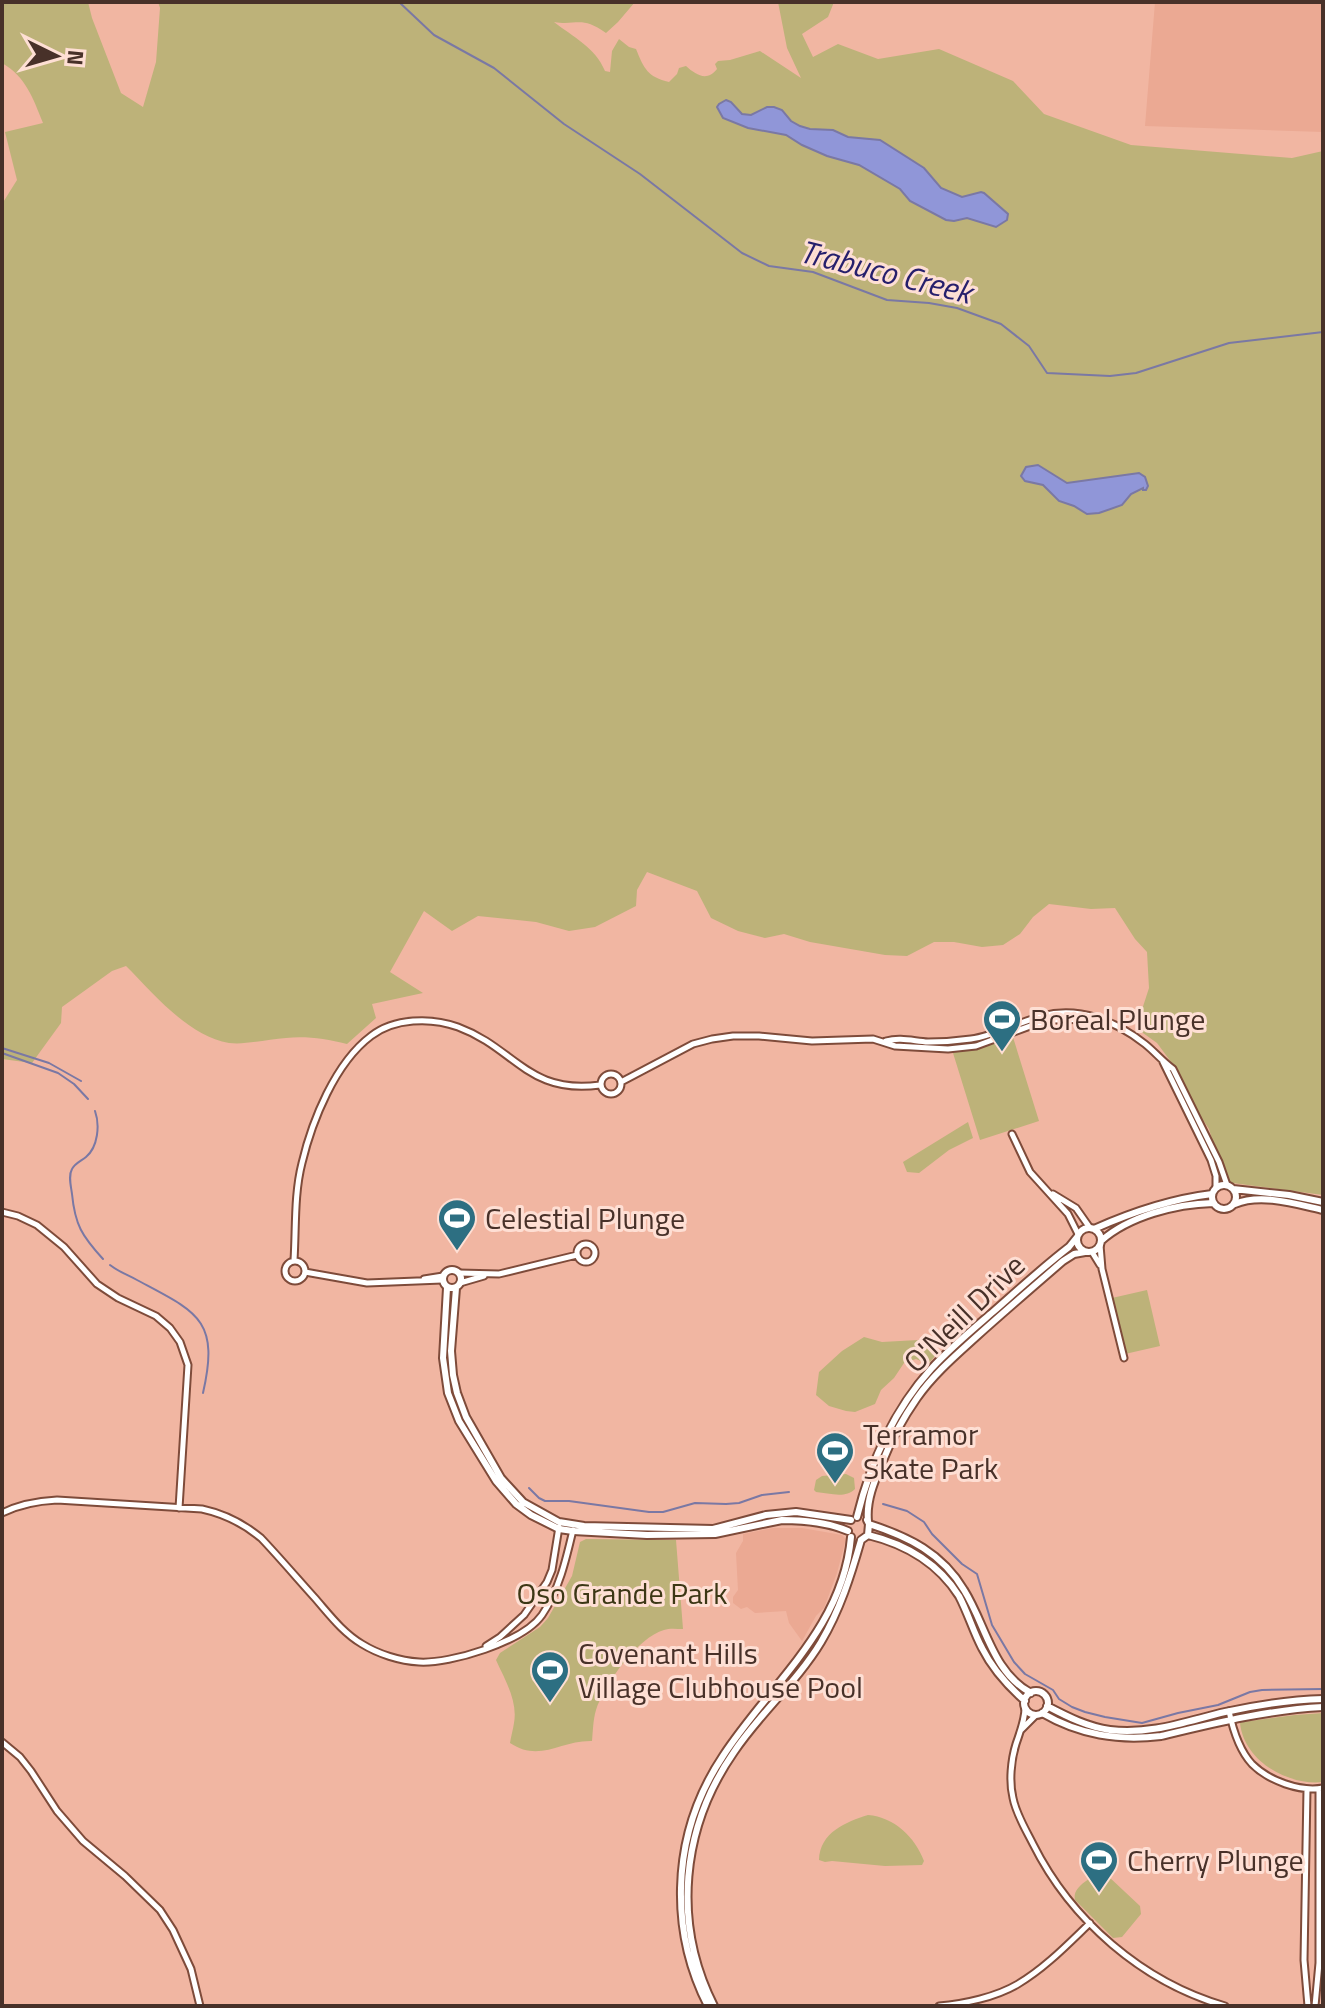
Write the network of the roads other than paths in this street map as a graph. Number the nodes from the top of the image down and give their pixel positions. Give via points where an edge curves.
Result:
1 (1162, 1061) junction
2 (621, 1082) junction
3 (600, 1085) junction
4 (1012, 1134) dead end
5 (1230, 1187) junction
6 (1214, 1191) junction
7 (1048, 1192) junction
8 (1323, 1202) edge
9 (1213, 1203) junction
10 (1235, 1204) junction
11 (1323, 1210) edge
12 (2, 1212) edge
13 (1092, 1228) junction
14 (1078, 1236) junction
15 (1101, 1243) junction
16 (1089, 1252) junction
17 (577, 1255) dead end
18 (294, 1260) junction
19 (1102, 1269) junction
20 (305, 1272) junction
21 (459, 1273) junction
22 (489, 1275) junction
23 (442, 1278) junction
24 (454, 1286) junction
25 (1124, 1358) dead end
26 (179, 1508) junction
27 (2, 1513) edge
28 (854, 1518) junction
29 (869, 1523) junction
30 (559, 1525) junction
31 (574, 1528) junction
32 (850, 1534) junction
33 (865, 1537) junction
34 (966, 1611) junction
35 (524, 1615) junction
36 (535, 1623) junction
37 (988, 1642) junction
38 (482, 1649) junction
39 (1031, 1693) junction
40 (1323, 1699) edge
41 (1025, 1705) junction
42 (1047, 1706) junction
43 (1323, 1707) edge
44 (1039, 1714) junction
45 (1230, 1715) junction
46 (1020, 1731) junction
47 (2, 1742) edge
48 (1307, 1789) junction
49 (1321, 1789) edge
50 (1090, 1923) junction
51 (200, 2006) edge
52 (711, 2006) edge
53 (939, 2006) edge
54 (1225, 2006) edge
55 (1308, 2006) edge
56 (1315, 2006) edge

1 - 2 street via 1133,1035 1087,1014 1064,1012 979,1038 946,1042 712,1039
1 - 5 street via 1173,1069
1 - 6 street via 1211,1160
2 - 3 street via 611,1074
2 - 3 street via 612,1094
3 - 18 street via 547,1081 484,1041 440,1022 396,1024 371,1036 344,1066 313,1125 301,1165
4 - 7 street via 1030,1172
5 - 6 main road, O'Neill Drive
5 - 8 main road, O'Neill Drive
5 - 10 main road via 1237,1196
6 - 9 main road
6 - 13 main road, O'Neill Drive
7 - 13 street via 1076,1208
7 - 14 street via 1068,1214
9 - 10 main road, O'Neill Drive via 1224,1210
9 - 15 main road, O'Neill Drive via 1158,1213 1124,1226
10 - 11 main road, O'Neill Drive via 1261,1200
12 - 26 street via 37,1225 97,1284 156,1316 180,1342 188,1365
13 - 14 main road, O'Neill Drive
13 - 15 main road
14 - 16 main road via 1079,1247
14 - 28 main road, O'Neill Drive via 946,1353 922,1381 882,1444
15 - 16 main road, O'Neill Drive
15 - 19 street
16 - 19 street
16 - 29 main road, O'Neill Drive via 1063,1261 924,1389 879,1468 869,1500
17 - 22 street
18 - 20 street
18 - 20 street via 286,1265 287,1277 298,1281
19 - 25 street
20 - 23 street via 367,1283
21 - 22 street
21 - 23 main road via 450,1270
21 - 24 main road
22 - 24 street
23 - 24 main road
24 - 30 main road via 444,1368 459,1421 516,1504
26 - 27 street via 57,1500
26 - 38 street via 221,1513 245,1525 341,1628 365,1646 420,1662 464,1657
28 - 29 main road
28 - 31 main road via 796,1512 713,1529
28 - 32 main road, O'Neill Drive via 848,1525
29 - 33 main road, O'Neill Drive
29 - 37 main road via 908,1538 944,1564 969,1598
30 - 31 main road
30 - 35 street via 552,1570
31 - 32 main road via 703,1535 793,1520
31 - 36 street via 557,1589
32 - 33 main road
32 - 52 main road, O'Neill Drive via 831,1607 793,1667 724,1754 695,1811 685,1845 680,1910 691,1967
33 - 34 main road via 904,1547 929,1563
33 - 52 main road, O'Neill Drive via 820,1643 733,1753 702,1808 689,1861 687,1907 690,1937
34 - 37 main road
34 - 41 main road via 994,1668
35 - 36 street
35 - 38 street
36 - 38 street
37 - 39 main road via 1008,1673
39 - 41 main road
39 - 42 main road via 1045,1696
40 - 45 main road
41 - 44 main road via 1029,1713
41 - 46 street
42 - 44 main road
42 - 45 main road via 1091,1726 1128,1731
43 - 45 main road
44 - 45 main road via 1085,1733 1127,1738 1161,1736
44 - 46 street
45 - 48 street via 1238,1743 1253,1765
46 - 50 street via 1011,1774 1013,1799 1046,1869
47 - 51 street via 20,1757 83,1841 160,1910 191,1969
48 - 49 street
48 - 55 street
49 - 56 street
50 - 53 street via 1016,1985
50 - 54 street via 1142,1967

